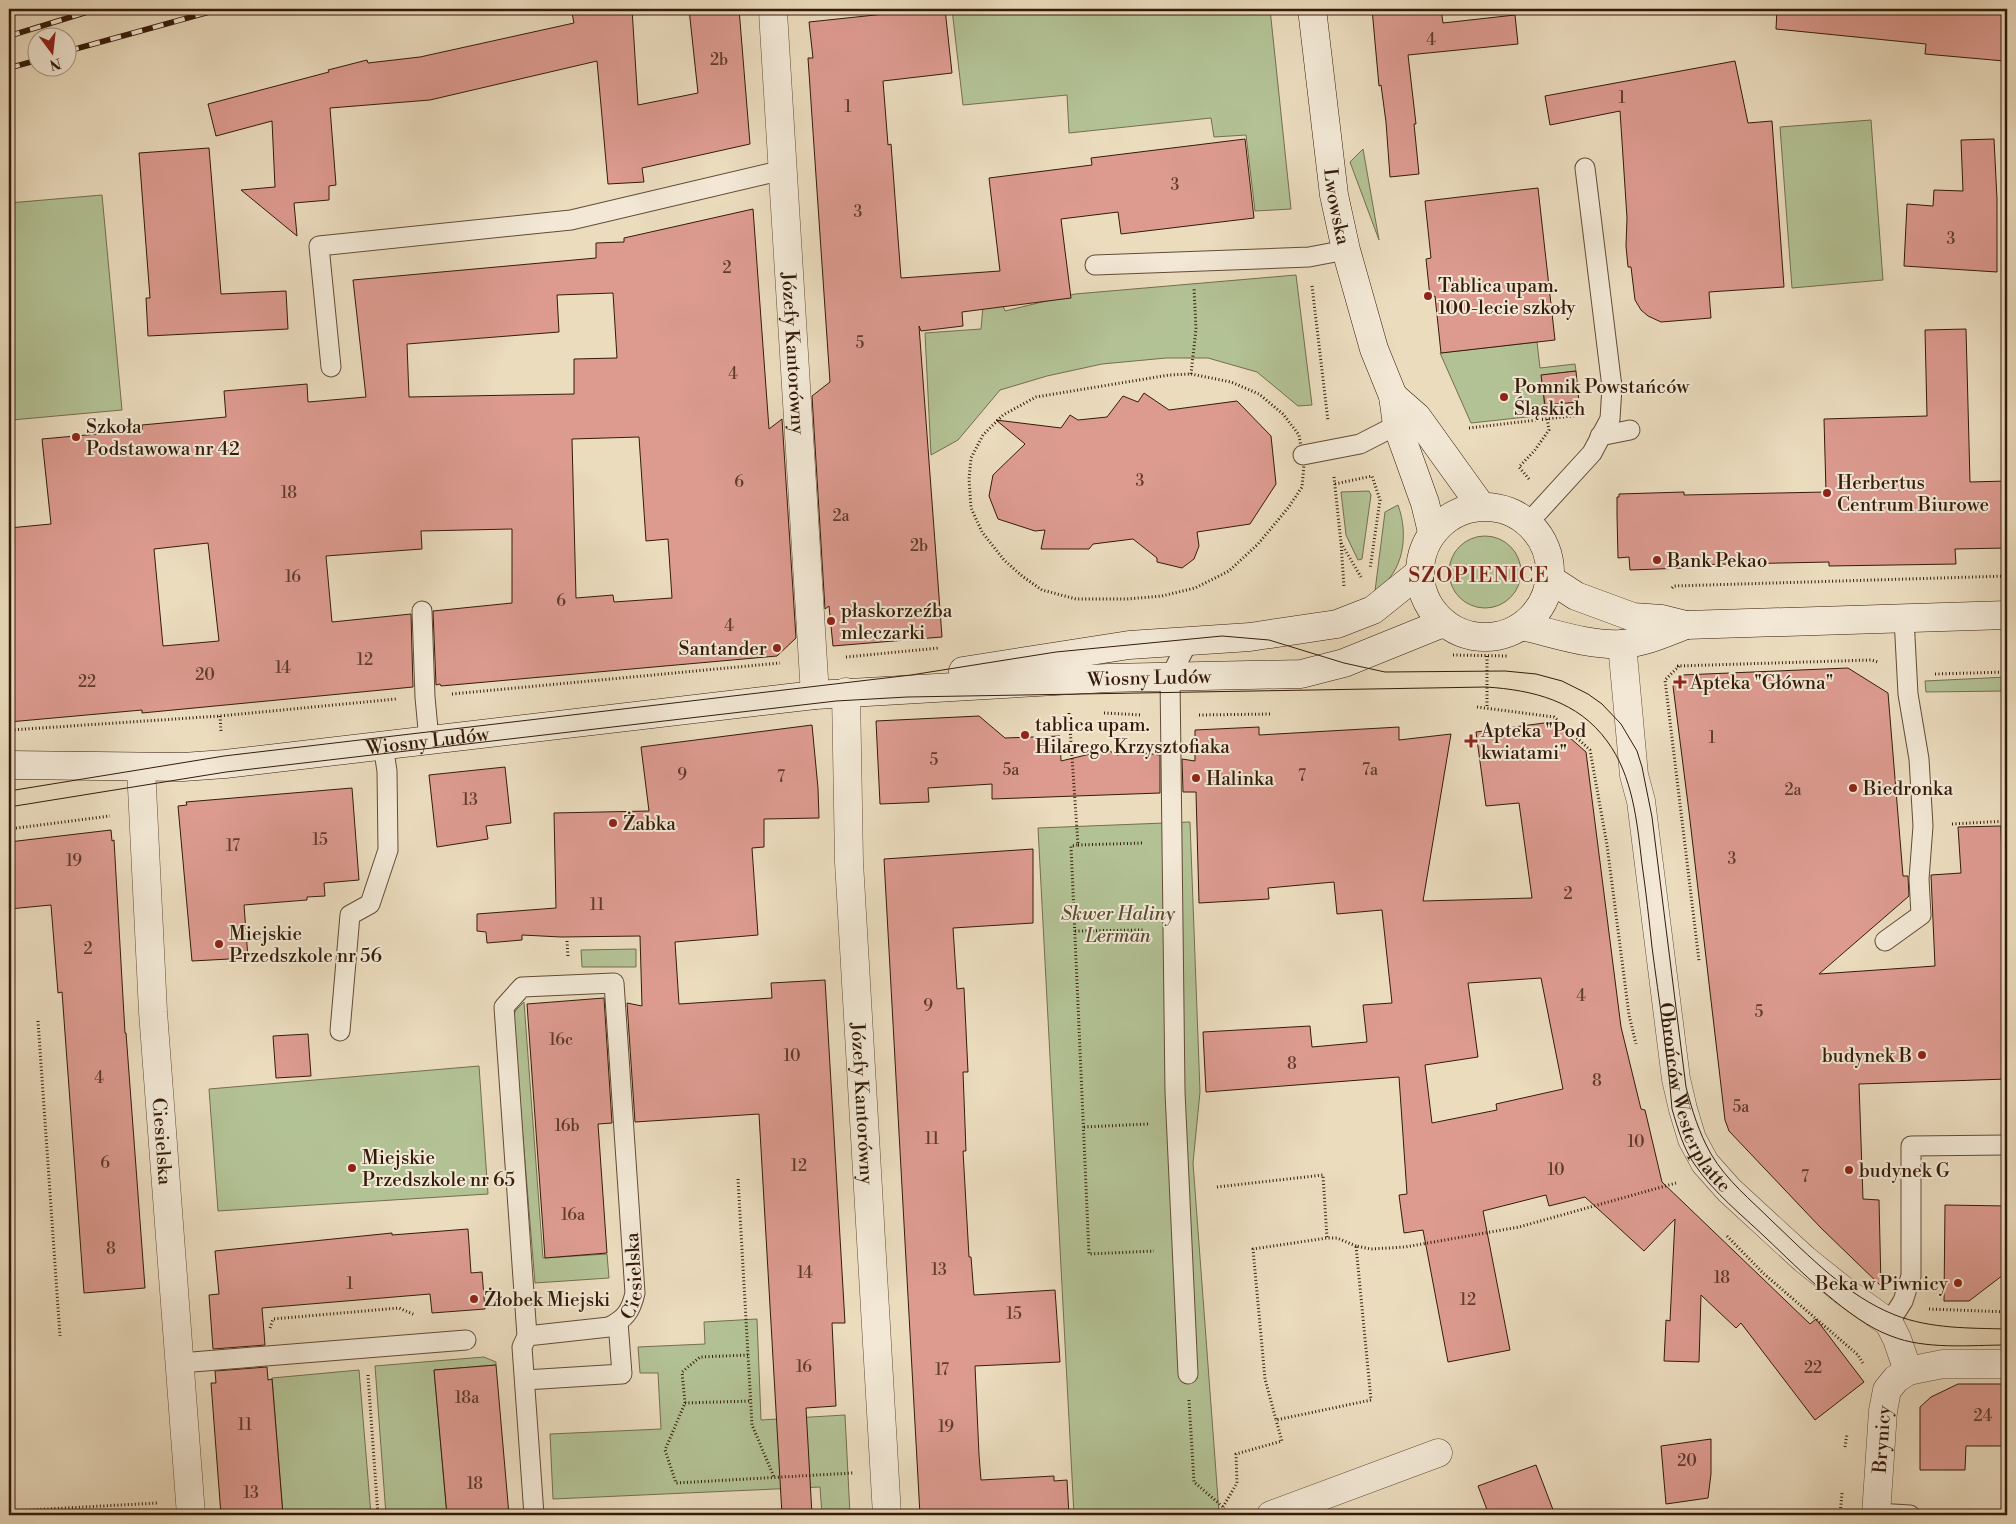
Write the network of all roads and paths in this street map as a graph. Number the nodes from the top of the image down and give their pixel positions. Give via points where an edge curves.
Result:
1 (1312, 9) edge
2 (773, 12) dead end
3 (1585, 168) dead end
4 (783, 170) junction
5 (1346, 250) junction
6 (1309, 257) junction
7 (1192, 261) junction
8 (1095, 265) dead end
9 (331, 367) dead end
10 (1191, 374) junction
11 (1393, 396) junction
12 (1610, 412) junction
13 (1547, 418) junction
14 (1397, 425) junction
15 (1469, 428) dead end
16 (1630, 430) dead end
17 (1600, 436) junction
18 (1331, 451) junction
19 (1303, 455) junction
20 (1531, 482) dead end
21 (1335, 484) junction
22 (1481, 506) junction
23 (1528, 523) junction
24 (1432, 532) junction
25 (1340, 543) junction
26 (1419, 573) junction
27 (2007, 576) edge
28 (1368, 578) dead end
29 (1550, 579) junction
30 (1362, 580) dead end
31 (1669, 591) dead end
32 (1345, 595) dead end
33 (422, 611) dead end
34 (2007, 615) edge
35 (1904, 618) junction
36 (1443, 623) junction
37 (1686, 625) junction
38 (1522, 626) junction
39 (1188, 640) junction
40 (1622, 644) junction
41 (941, 648) dead end
42 (1487, 656) dead end
43 (814, 660) junction
44 (1906, 667) junction
45 (2007, 672) edge
46 (1170, 677) junction
47 (846, 692) junction
48 (815, 694) junction
49 (425, 697) junction
50 (1487, 708) dead end
51 (1069, 712) dead end
52 (1272, 714) dead end
53 (1170, 715) junction
54 (9, 730) edge
55 (429, 740) junction
56 (383, 745) junction
57 (9, 765) edge
58 (141, 767) junction
59 (2007, 825) edge
60 (1924, 826) junction
61 (1173, 842) junction
62 (1078, 846) junction
63 (1174, 929) junction
64 (1075, 931) junction
65 (1885, 941) dead end
66 (1699, 960) dead end
67 (38, 1021) dead end
68 (340, 1031) dead end
69 (1176, 1122) junction
70 (1084, 1126) junction
71 (2007, 1145) edge
72 (738, 1179) dead end
73 (1676, 1184) dead end
74 (1217, 1187) dead end
75 (1327, 1238) junction
76 (1356, 1246) junction
77 (1182, 1250) junction
78 (1964, 1311) dead end
79 (2007, 1312) edge
80 (416, 1316) dead end
81 (618, 1322) junction
82 (1889, 1323) junction
83 (268, 1334) dead end
84 (60, 1336) dead end
85 (527, 1336) junction
86 (466, 1340) dead end
87 (748, 1355) junction
88 (192, 1362) junction
89 (2007, 1364) edge
90 (1908, 1371) junction
91 (368, 1372) dead end
92 (1188, 1374) dead end
93 (525, 1380) junction
94 (751, 1401) junction
95 (685, 1403) junction
96 (1276, 1420) junction
97 (1438, 1453) dead end
98 (858, 1472) dead end
99 (774, 1477) junction
100 (163, 1503) dead end
101 (1223, 1507) dead end
102 (9, 1511) edge
103 (1876, 1514) edge
104 (191, 1515) edge
105 (378, 1515) edge
106 (534, 1515) edge
107 (887, 1515) edge
108 (1271, 1515) edge
109 (1910, 1515) edge

1 - 5 street, Lwowska via 1331,177
2 - 4 street, Józefy Kantorówny
3 - 12 lane via 1612,387
4 - 9 lane via 571,220 319,246
4 - 43 street, Józefy Kantorówny
5 - 6 lane
5 - 11 street, Lwowska via 1374,349
6 - 7 lane
6 - 18 path
7 - 8 lane
7 - 10 path via 1196,329
10 - 19 path via 1230,382 1259,394 1283,414 1299,435
10 - 19 path via 1036,397 1003,415 983,435 971,458 969,479 971,508 982,532 1004,560 1042,590 1076,599 1162,596 1195,588 1229,571 1258,544 1288,508 1302,487
11 - 14 street, Lwowska
11 - 22 street, Lwowska via 1417,417
12 - 13 path
12 - 17 lane via 1610,420
13 - 15 path
13 - 20 path via 1549,430 1519,467
14 - 18 lane via 1360,444
14 - 24 street, Lwowska
16 - 17 lane
17 - 23 lane via 1592,453
18 - 19 lane
18 - 21 path
21 - 25 path
21 - 28 path via 1372,476 1380,500
22 - 23 street via 1514,513
22 - 24 street via 1463,510 1446,519
23 - 29 street via 1537,532 1548,554
24 - 26 street via 1420,558
25 - 30 path
25 - 32 path
26 - 36 street via 1425,601
26 - 39 street, Wiosny Ludów via 1373,610 1337,624 1250,637
27 - 31 path via 1674,586
29 - 37 street via 1576,596 1614,611
29 - 38 street via 1541,606
33 - 49 lane
34 - 35 street
35 - 37 street
35 - 44 lane
36 - 38 street via 1474,637 1507,634
36 - 46 street, Wiosny Ludów via 1344,663 1301,674
37 - 40 street via 1650,639
38 - 40 street via 1596,643
39 - 46 lane
39 - 47 street, Wiosny Ludów via 1128,645
40 - 82 street, Obrońców Westerplatte via 1634,774 1641,801 1676,1079 1692,1139 1705,1163 1729,1190 1804,1259
41 - 43 path
42 - 50 path
43 - 48 street, Józefy Kantorówny
43 - 49 path
44 - 45 path via 1934,674
44 - 60 lane via 1919,759
44 - 66 path via 1871,660 1679,666 1665,680
46 - 47 street, Wiosny Ludów
46 - 53 lane
47 - 48 street, Wiosny Ludów
47 - 107 street, Józefy Kantorówny via 848,862
48 - 55 street, Wiosny Ludów
49 - 54 path
49 - 55 lane
51 - 62 path
52 - 53 path
53 - 61 lane
55 - 56 street, Wiosny Ludów
56 - 58 street, Wiosny Ludów via 225,764
56 - 68 lane via 387,771 388,850 370,904 350,915
57 - 58 street, Wiosny Ludów
58 - 88 street, Ciesielska via 153,1012
59 - 60 path via 2007,821
60 - 65 lane via 1919,879 1921,915
61 - 62 path
61 - 63 lane
62 - 64 path via 1070,846
63 - 64 path
63 - 69 lane
64 - 70 path
67 - 84 path
69 - 70 path
69 - 77 lane
70 - 77 path via 1089,1254
71 - 82 lane via 1911,1146 1911,1276 1903,1301
72 - 87 path
73 - 76 path via 1519,1228 1406,1247 1371,1249
74 - 75 path via 1323,1175
75 - 76 path via 1337,1238
75 - 96 path via 1254,1250 1265,1379
76 - 96 path via 1372,1400
77 - 92 lane
78 - 79 path
80 - 83 path via 399,1308 274,1319
81 - 85 lane, Ciesielska via 608,1327
81 - 85 lane, Ciesielska via 627,1315 635,1294 614,983 522,987 504,1007
81 - 93 lane via 622,1374
82 - 90 street
85 - 93 lane via 522,1347
86 - 88 lane
87 - 94 path
87 - 95 path via 700,1358 682,1372
88 - 104 street, Ciesielska
89 - 90 street via 1944,1364
90 - 103 street, Brynicy via 1887,1390
91 - 105 path
93 - 106 lane
94 - 95 path
94 - 99 path via 752,1425
95 - 99 path via 665,1450 676,1483
96 - 101 path via 1282,1441 1236,1454 1237,1483
97 - 108 street
98 - 99 path
100 - 102 path
103 - 109 lane

